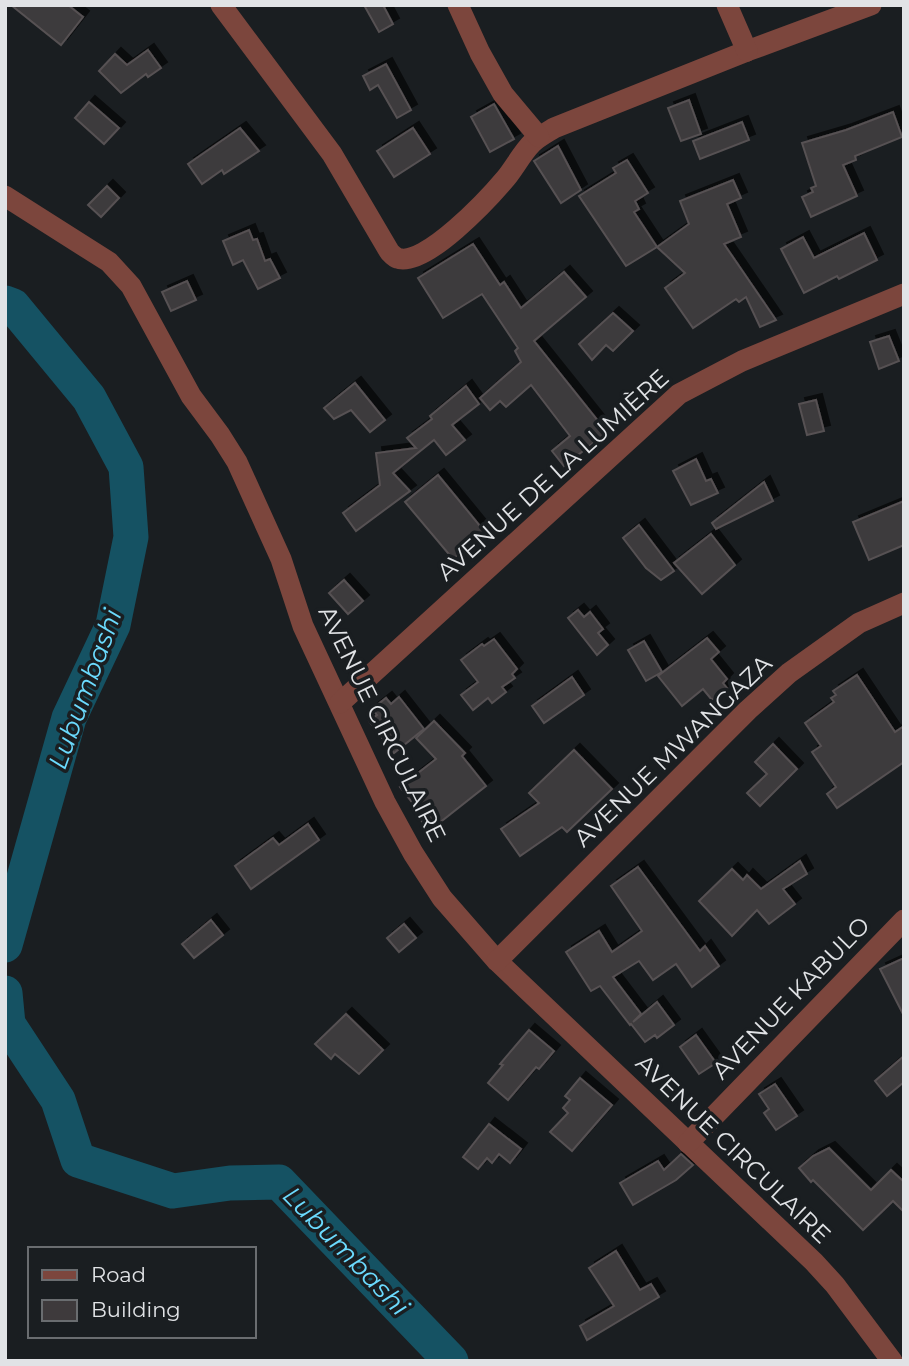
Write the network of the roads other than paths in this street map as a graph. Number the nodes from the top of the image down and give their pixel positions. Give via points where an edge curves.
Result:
1 (221, 5) edge
2 (458, 5) edge
3 (726, 5) edge
4 (871, 5) edge
5 (747, 51) junction
6 (539, 137) junction
7 (5, 196) edge
8 (904, 294) edge
9 (904, 603) edge
10 (340, 703) junction
11 (904, 920) edge
12 (497, 961) junction
13 (688, 1143) junction
14 (892, 1361) edge

1 - 6 street via 332,154 396,258 414,258 465,222
2 - 6 street via 503,94
3 - 5 street
4 - 5 street
5 - 6 street
7 - 10 street, AVENUE CIRCULAIRE via 109,261 131,286 191,396 237,462 281,559 303,626
8 - 10 street, AVENUE DE LA LUMIÈRE via 741,361 679,394
9 - 12 street, AVENUE MWANGAZA via 859,623 789,673
10 - 12 street, AVENUE CIRCULAIRE via 413,853 442,898
11 - 13 street, AVENUE KABULO
12 - 13 street, AVENUE CIRCULAIRE
13 - 14 street, AVENUE CIRCULAIRE via 814,1262

